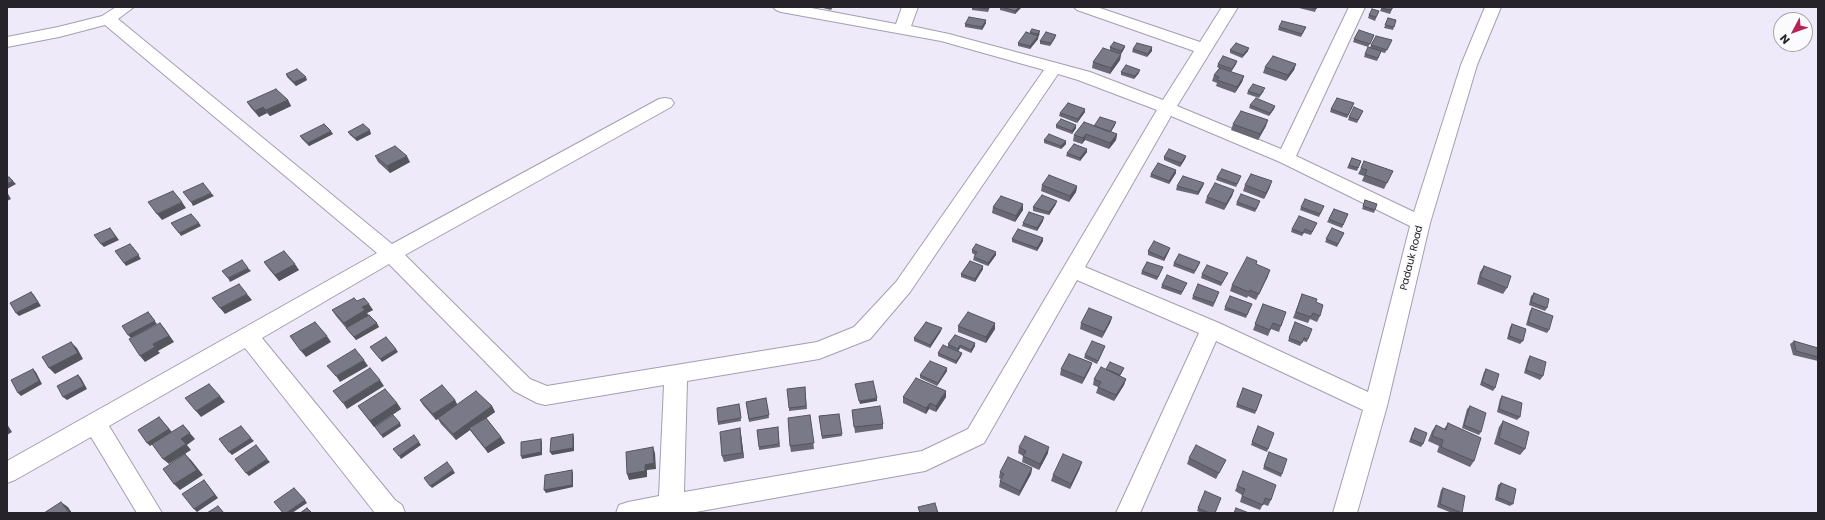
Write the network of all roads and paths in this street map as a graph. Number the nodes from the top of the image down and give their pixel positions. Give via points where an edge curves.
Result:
1 (126, 7) edge
2 (910, 7) edge
3 (1082, 7) edge
4 (1230, 7) edge
5 (1357, 7) edge
6 (1493, 7) edge
7 (789, 8) edge
8 (108, 20) junction
9 (902, 29) junction
10 (7, 42) edge
11 (1204, 49) junction
12 (1054, 68) junction
13 (665, 103) dead end
14 (1167, 108) junction
15 (1286, 158) junction
16 (1420, 223) junction
17 (391, 254) junction
18 (1074, 270) junction
19 (1210, 329) junction
20 (248, 336) junction
21 (676, 374) junction
22 (1376, 406) junction
23 (95, 423) junction
24 (7, 473) edge
25 (670, 509) edge
26 (150, 513) edge
27 (393, 513) edge
28 (628, 513) edge
29 (1128, 513) edge
30 (1345, 513) edge

1 - 8 street
2 - 9 street
3 - 11 street
4 - 11 street
5 - 15 street
6 - 16 street, Padauk Road via 1469,66
7 - 9 street
8 - 10 street
8 - 17 street
9 - 12 street via 943,37
11 - 14 street
12 - 14 street via 1084,76
12 - 21 street via 903,287 862,333 818,350
13 - 17 street
14 - 15 street
14 - 18 street
15 - 16 street
16 - 22 street, Padauk Road
17 - 20 street
17 - 21 street via 522,385 545,396
18 - 19 street
18 - 25 street via 976,436 926,461
19 - 22 street
19 - 29 street
20 - 23 street
20 - 27 street via 386,508
21 - 25 street
22 - 30 street, Padauk Road
23 - 24 street
23 - 26 street
25 - 28 street

